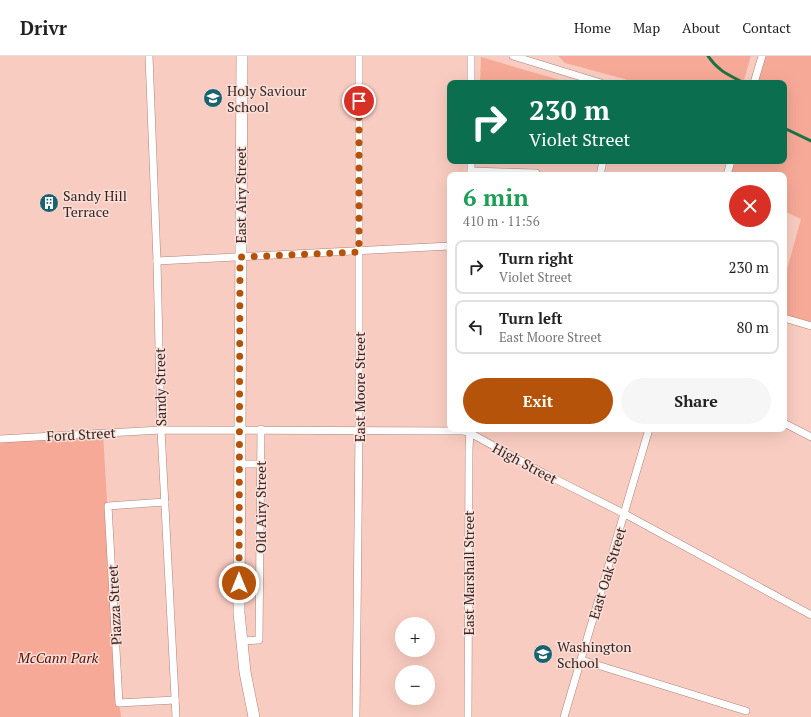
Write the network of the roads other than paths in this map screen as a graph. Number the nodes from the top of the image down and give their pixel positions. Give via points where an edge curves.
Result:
1 (149, 56) edge
2 (242, 56) edge
3 (359, 56) edge
4 (472, 56) edge
5 (513, 56) edge
6 (762, 56) edge
7 (471, 80) edge
8 (591, 80) edge
9 (755, 80) edge
10 (447, 246) edge
11 (359, 252) junction
12 (240, 257) junction
13 (157, 261) junction
14 (787, 319) edge
15 (811, 326) edge
16 (787, 425) edge
17 (240, 429) junction
18 (161, 430) junction
19 (261, 430) junction
20 (359, 431) junction
21 (447, 431) edge
22 (470, 432) edge
23 (472, 432) edge
24 (648, 432) edge
25 (811, 437) edge
26 (0, 439) edge
27 (240, 464) junction
28 (260, 464) junction
29 (165, 502) junction
30 (625, 514) junction
31 (811, 615) edge
32 (242, 641) junction
33 (581, 660) junction
34 (175, 700) junction
35 (746, 711) dead end
36 (176, 717) edge
37 (254, 717) edge
38 (356, 717) edge
39 (468, 717) edge
40 (564, 717) edge

1 - 13 street, Sandy Street
2 - 12 main road, East Airy Street
3 - 11 street, East Moore Street
4 - 7 street
5 - 8 street
6 - 9 street
10 - 11 street
11 - 12 street
11 - 20 street, East Moore Street
12 - 13 street
12 - 17 main road, East Airy Street
13 - 18 street, Sandy Street
14 - 15 street
16 - 25 street
17 - 18 street, High Street
17 - 19 street, High Street
17 - 27 main road, East Airy Street
18 - 26 street, Ford Street
18 - 29 street, Sandy Street
19 - 20 street, High Street
19 - 28 street, Old Airy Street
20 - 21 street, High Street
20 - 38 street, East Moore Street
22 - 39 street, East Marshall Street
23 - 30 street, High Street via 545,474
24 - 30 street, East Oak Street
27 - 28 street
27 - 32 main road, East Airy Street via 239,613
28 - 32 street, Old Airy Street via 259,640
29 - 34 street, Sandy Street
29 - 34 street, Piazza Street via 108,506 119,703
30 - 31 street, High Street
30 - 33 street, East Oak Street
32 - 37 main road, East Airy Street
33 - 35 street
33 - 40 street, East Oak Street
34 - 36 street, Sandy Street

